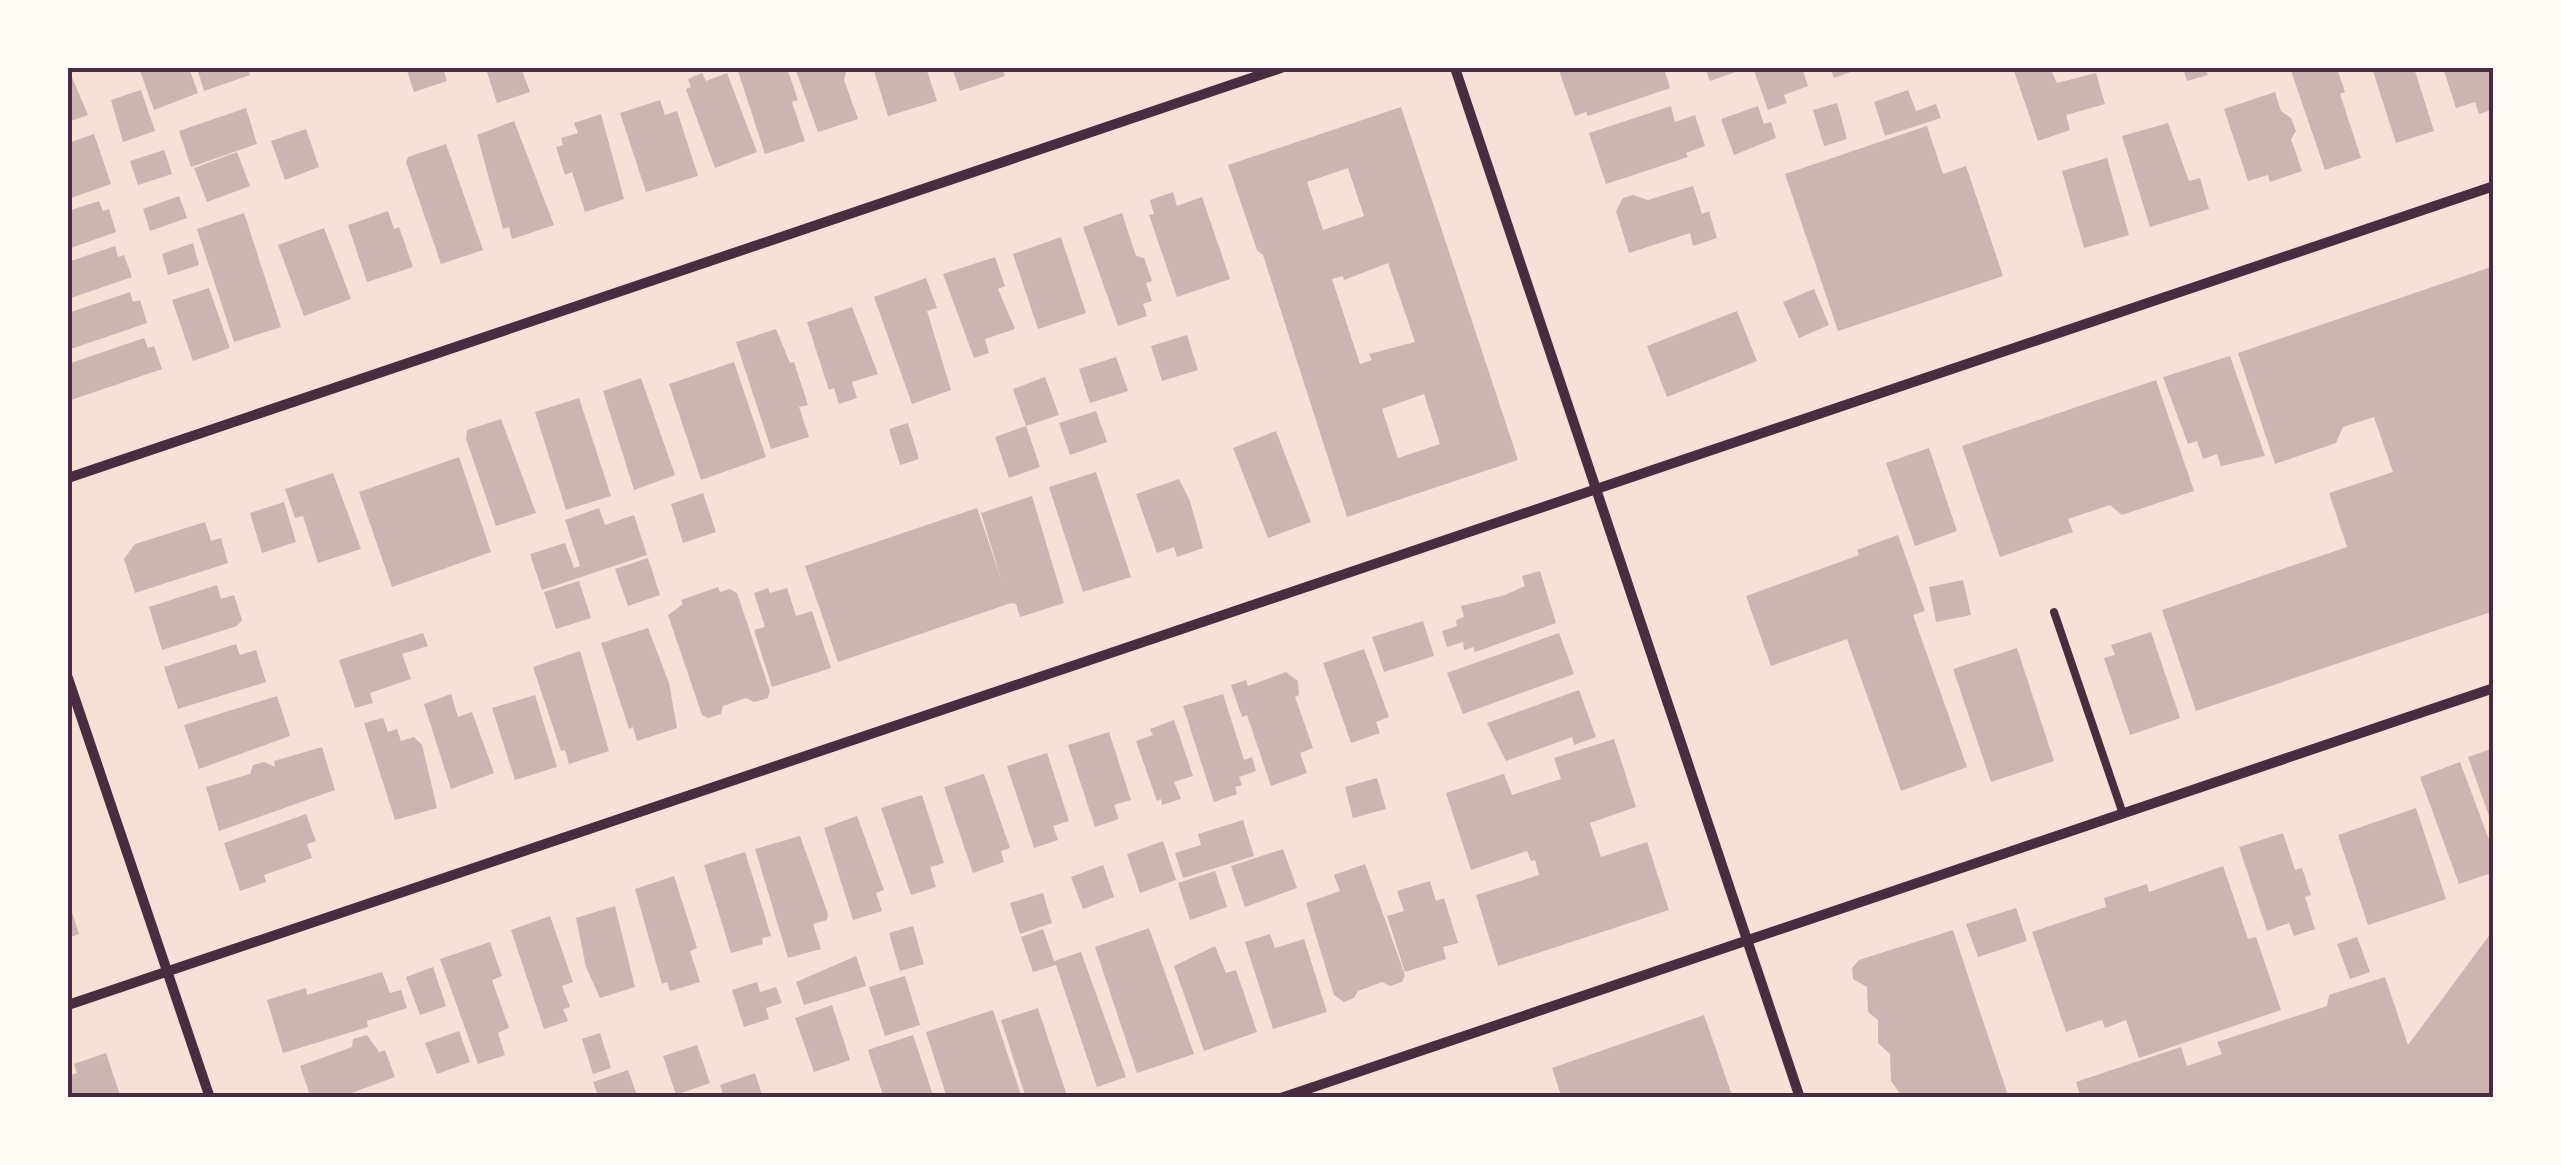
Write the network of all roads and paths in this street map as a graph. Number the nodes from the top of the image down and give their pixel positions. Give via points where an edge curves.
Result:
1 (1280, 68) edge
2 (1454, 68) edge
3 (2494, 186) edge
4 (68, 478) edge
5 (1596, 490) junction
6 (2054, 612) dead end
7 (68, 678) edge
8 (2494, 688) edge
9 (2123, 814) junction
10 (1748, 941) junction
11 (167, 972) junction
12 (68, 1006) edge
13 (210, 1098) edge
14 (1281, 1098) edge
15 (1800, 1098) edge

1 - 4 street
2 - 5 street
3 - 5 street
5 - 10 street
5 - 11 street
6 - 9 lane
7 - 11 street
8 - 9 street
9 - 10 street
10 - 14 street
10 - 15 street
11 - 12 street
11 - 13 street

